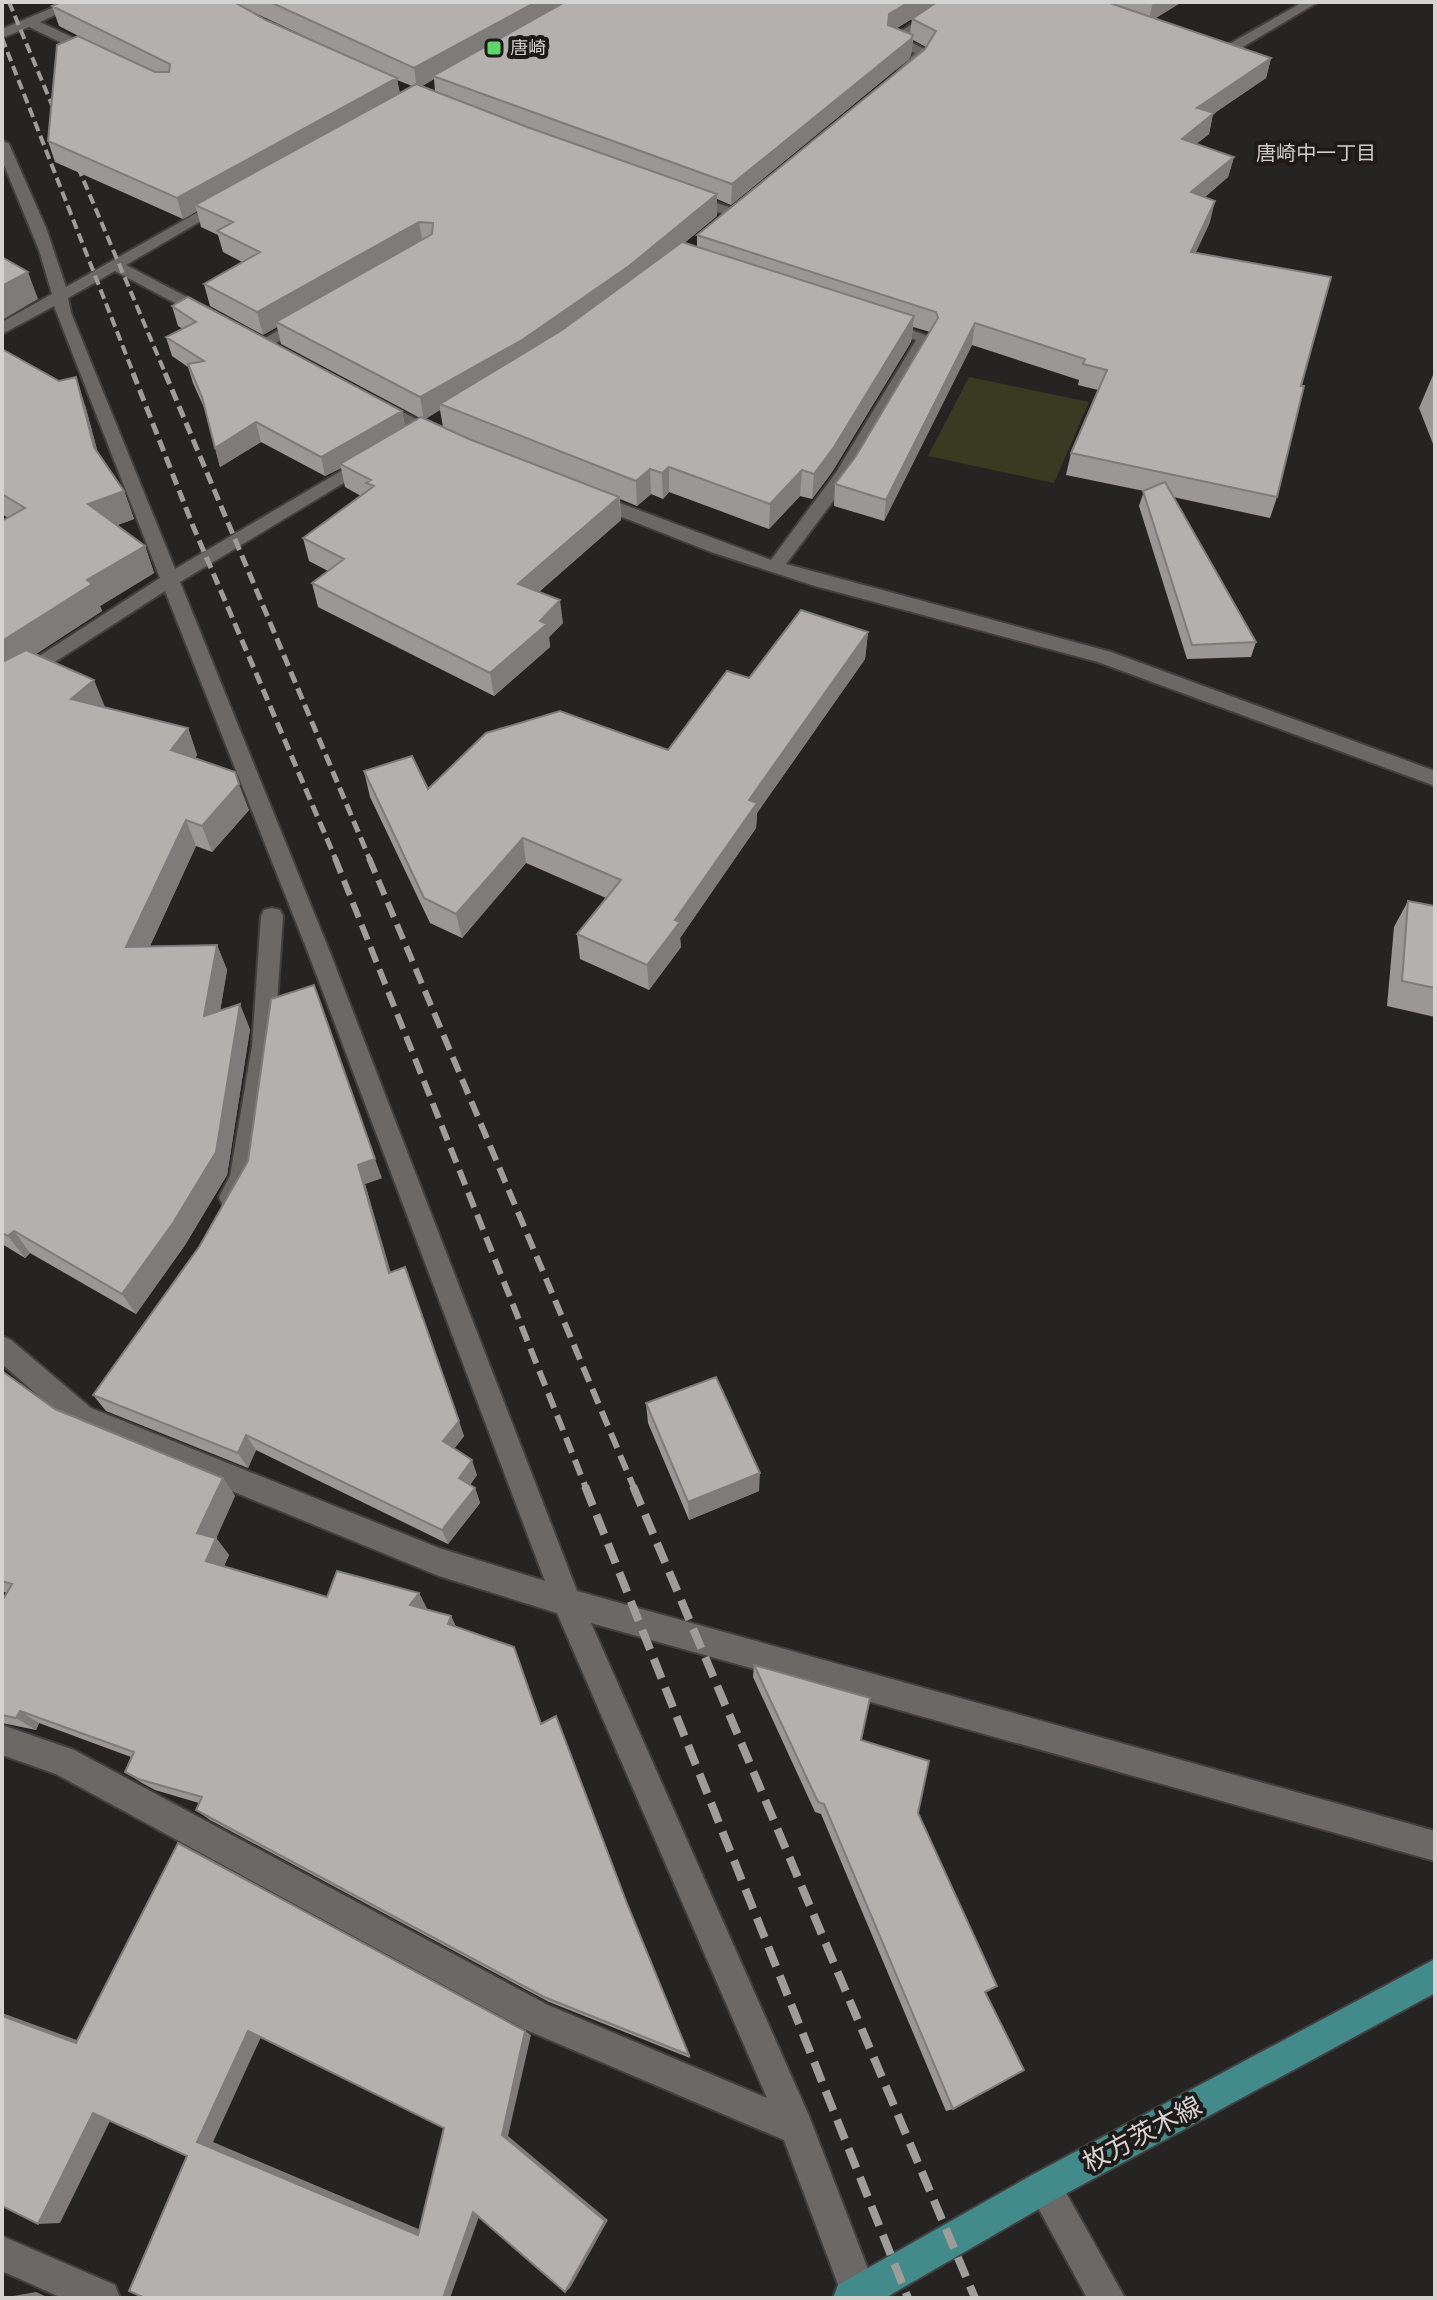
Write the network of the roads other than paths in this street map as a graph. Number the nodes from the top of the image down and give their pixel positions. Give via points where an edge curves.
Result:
1 (77, 2) edge
2 (954, 2) edge
3 (1312, 2) edge
4 (29, 22) junction
5 (2, 34) edge
6 (1187, 42) edge
7 (112, 61) edge
8 (893, 81) edge
9 (2, 144) edge
10 (2, 189) edge
11 (22, 192) junction
12 (676, 194) edge
13 (236, 197) edge
14 (734, 212) edge
15 (115, 265) junction
16 (61, 295) junction
17 (318, 313) edge
18 (868, 319) edge
19 (223, 322) edge
20 (2, 329) edge
21 (263, 344) edge
22 (357, 394) edge
23 (452, 443) edge
24 (386, 452) edge
25 (569, 490) edge
26 (775, 567) junction
27 (170, 580) junction
28 (2, 689) edge
29 (1435, 779) edge
30 (272, 916) dead end
31 (219, 1217) edge
32 (2, 1348) edge
33 (100, 1392) edge
34 (82, 1417) junction
35 (567, 1602) junction
36 (2, 1740) edge
37 (1435, 1846) edge
38 (1435, 1975) edge
39 (797, 2128) junction
40 (1044, 2187) junction
41 (2, 2253) edge
42 (857, 2296) edge
43 (102, 2298) edge
44 (1107, 2298) edge

1 - 4 street
2 - 8 street via 894,40 924,52
3 - 6 street via 1226,51
4 - 5 street
4 - 7 street
9 - 11 street
10 - 11 street
11 - 16 street
12 - 14 street
13 - 15 street
15 - 16 street
15 - 19 street
16 - 20 street
16 - 27 street via 63,313
17 - 21 street
18 - 26 street via 925,338 843,476
22 - 23 street
24 - 27 street
25 - 26 street
26 - 29 street via 1104,657
27 - 28 street
27 - 35 street via 320,955
30 - 31 street via 263,1046 242,1178
32 - 34 street
33 - 34 street
34 - 35 street via 439,1562
35 - 37 street
35 - 39 street
36 - 39 street via 63,1761 536,2017
38 - 40 main road, 枚方茨木線
39 - 42 street
40 - 42 main road, 枚方茨木線
40 - 44 street
41 - 43 street

